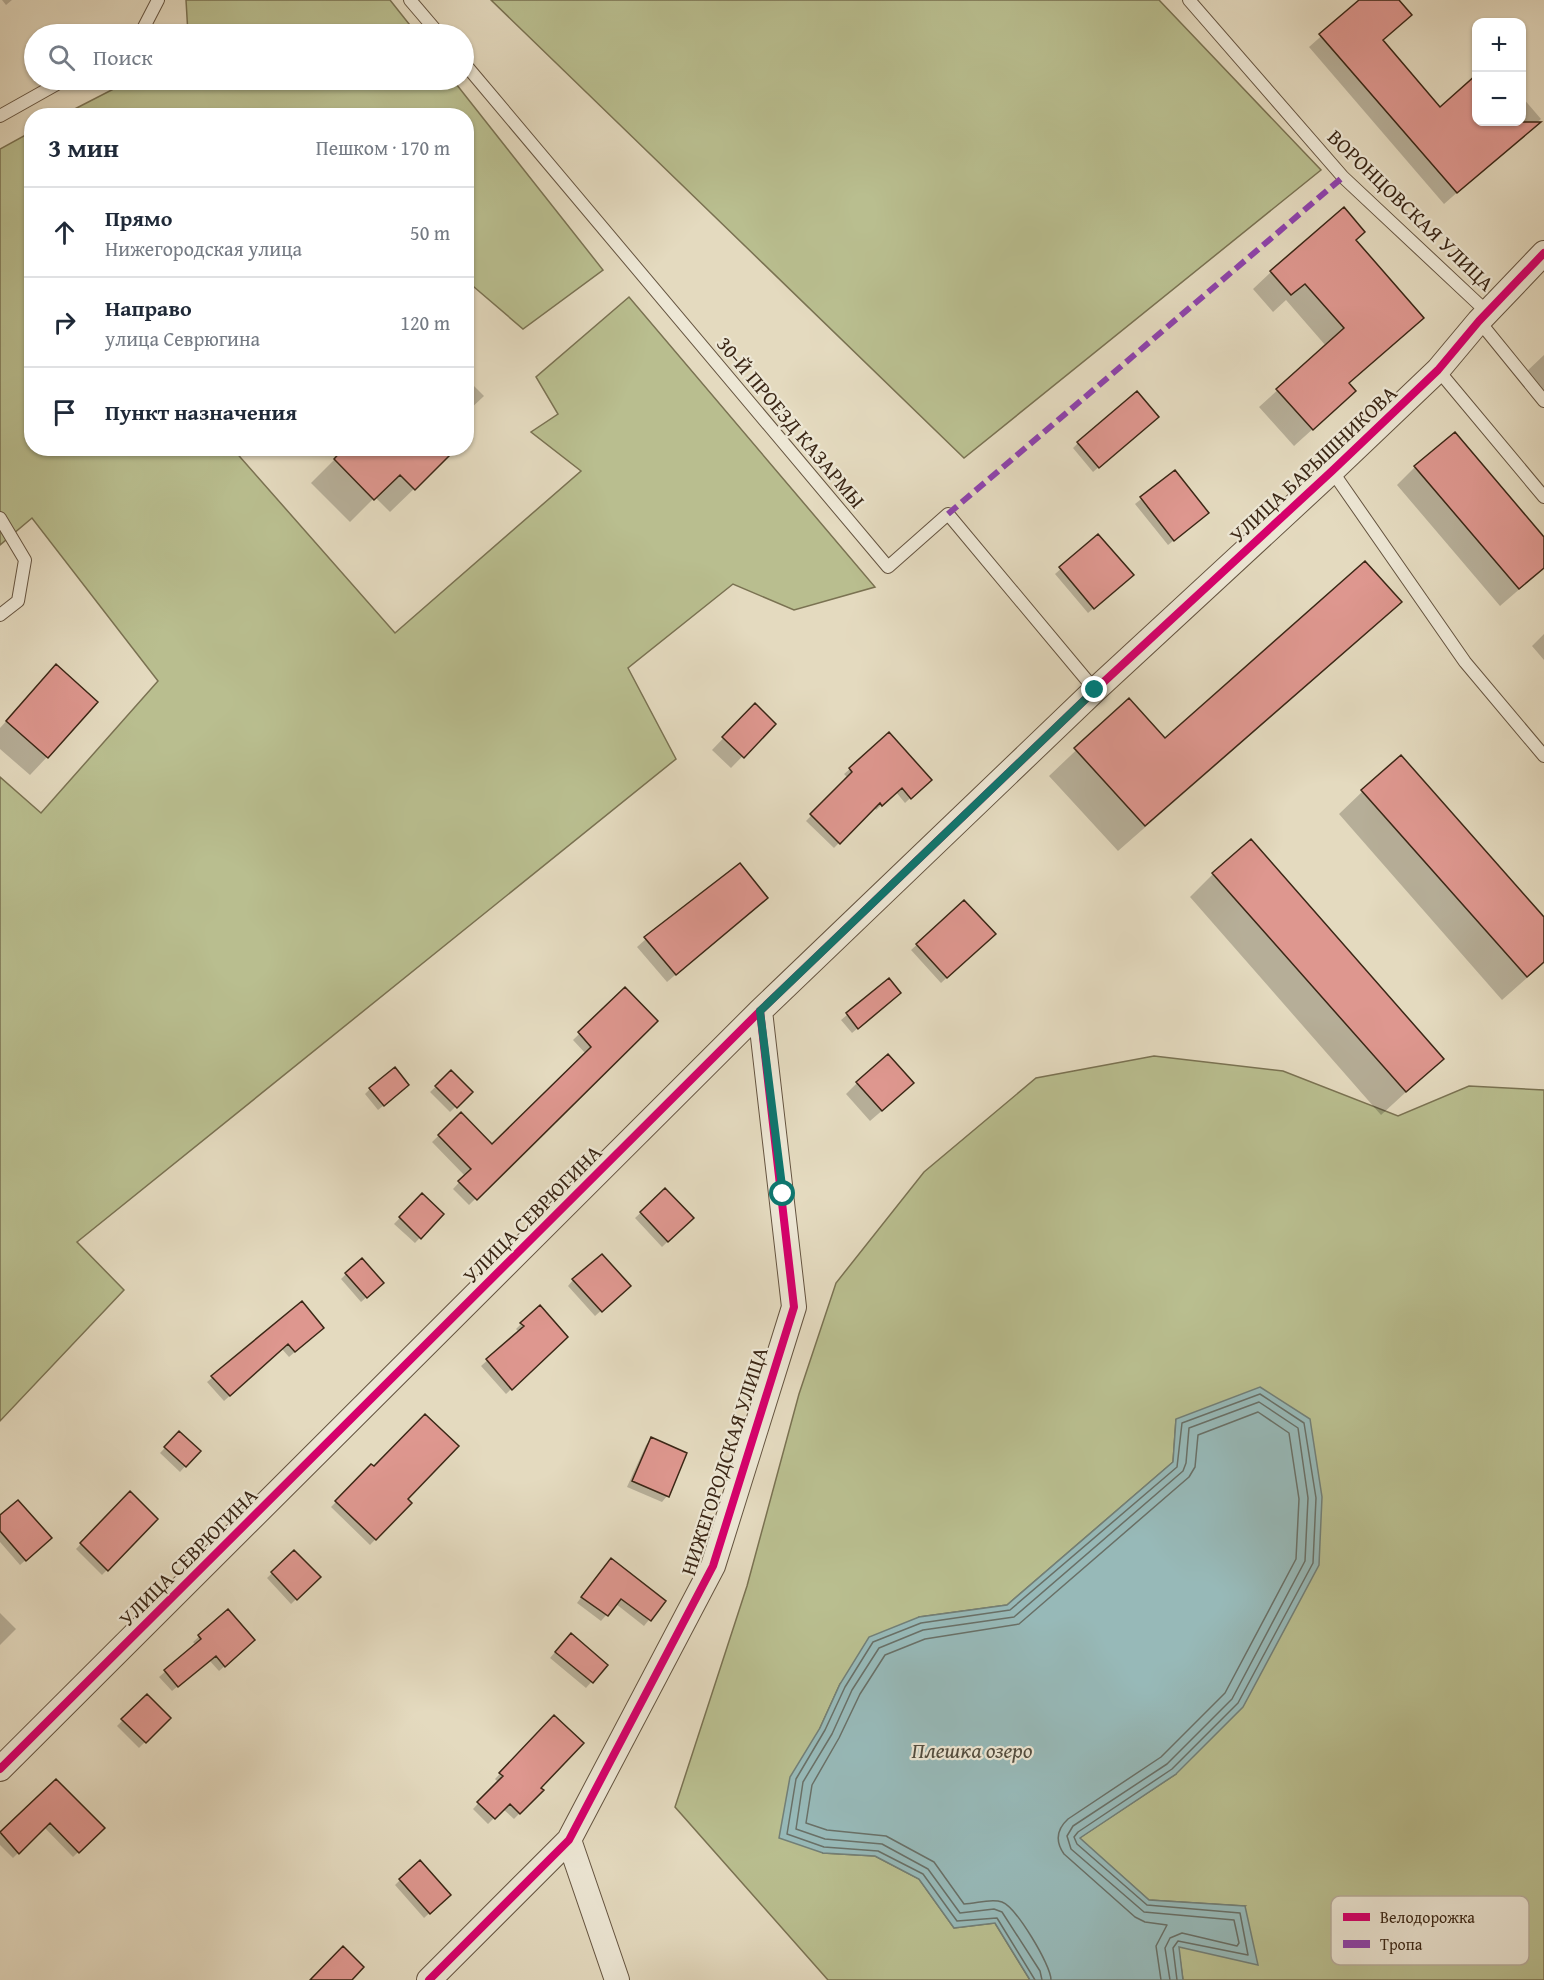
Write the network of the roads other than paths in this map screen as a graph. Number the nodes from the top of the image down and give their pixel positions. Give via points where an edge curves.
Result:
1 (158, 0) edge
2 (410, 0) edge
3 (1189, 0) edge
4 (146, 24) edge
5 (430, 24) edge
6 (474, 75) edge
7 (46, 90) edge
8 (0, 116) edge
9 (1544, 253) edge
10 (1483, 317) junction
11 (1438, 370) junction
12 (1544, 401) edge
13 (1332, 471) junction
14 (1544, 497) edge
15 (0, 518) edge
16 (0, 615) edge
17 (1095, 690) junction
18 (1544, 756) edge
19 (760, 1011) junction
20 (0, 1769) edge
21 (569, 1840) junction
22 (429, 1980) edge
23 (617, 1980) edge

1 - 4 lane
2 - 5 lane
3 - 10 lane, ВОРОНЦОВСКАЯ УЛИЦА via 1343,177
6 - 17 lane, 30-Й ПРОЕЗД КАЗАРМЫ via 888,567 948,514
7 - 8 lane
9 - 10 street, УЛИЦА БАРЫШНИКОВА
10 - 11 street, УЛИЦА БАРЫШНИКОВА
10 - 12 lane, ВОРОНЦОВСКАЯ УЛИЦА
11 - 13 street, УЛИЦА БАРЫШНИКОВА
11 - 14 lane
13 - 17 street, УЛИЦА БАРЫШНИКОВА
13 - 18 lane via 1465,662
15 - 16 lane via 25,560 18,601
17 - 19 street, УЛИЦА СЕВРЮГИНА
19 - 20 street, УЛИЦА СЕВРЮГИНА
19 - 21 street, НИЖЕГОРОДСКАЯ УЛИЦА via 794,1307 713,1566
21 - 22 street, НИЖЕГОРОДСКАЯ УЛИЦА
21 - 23 street

